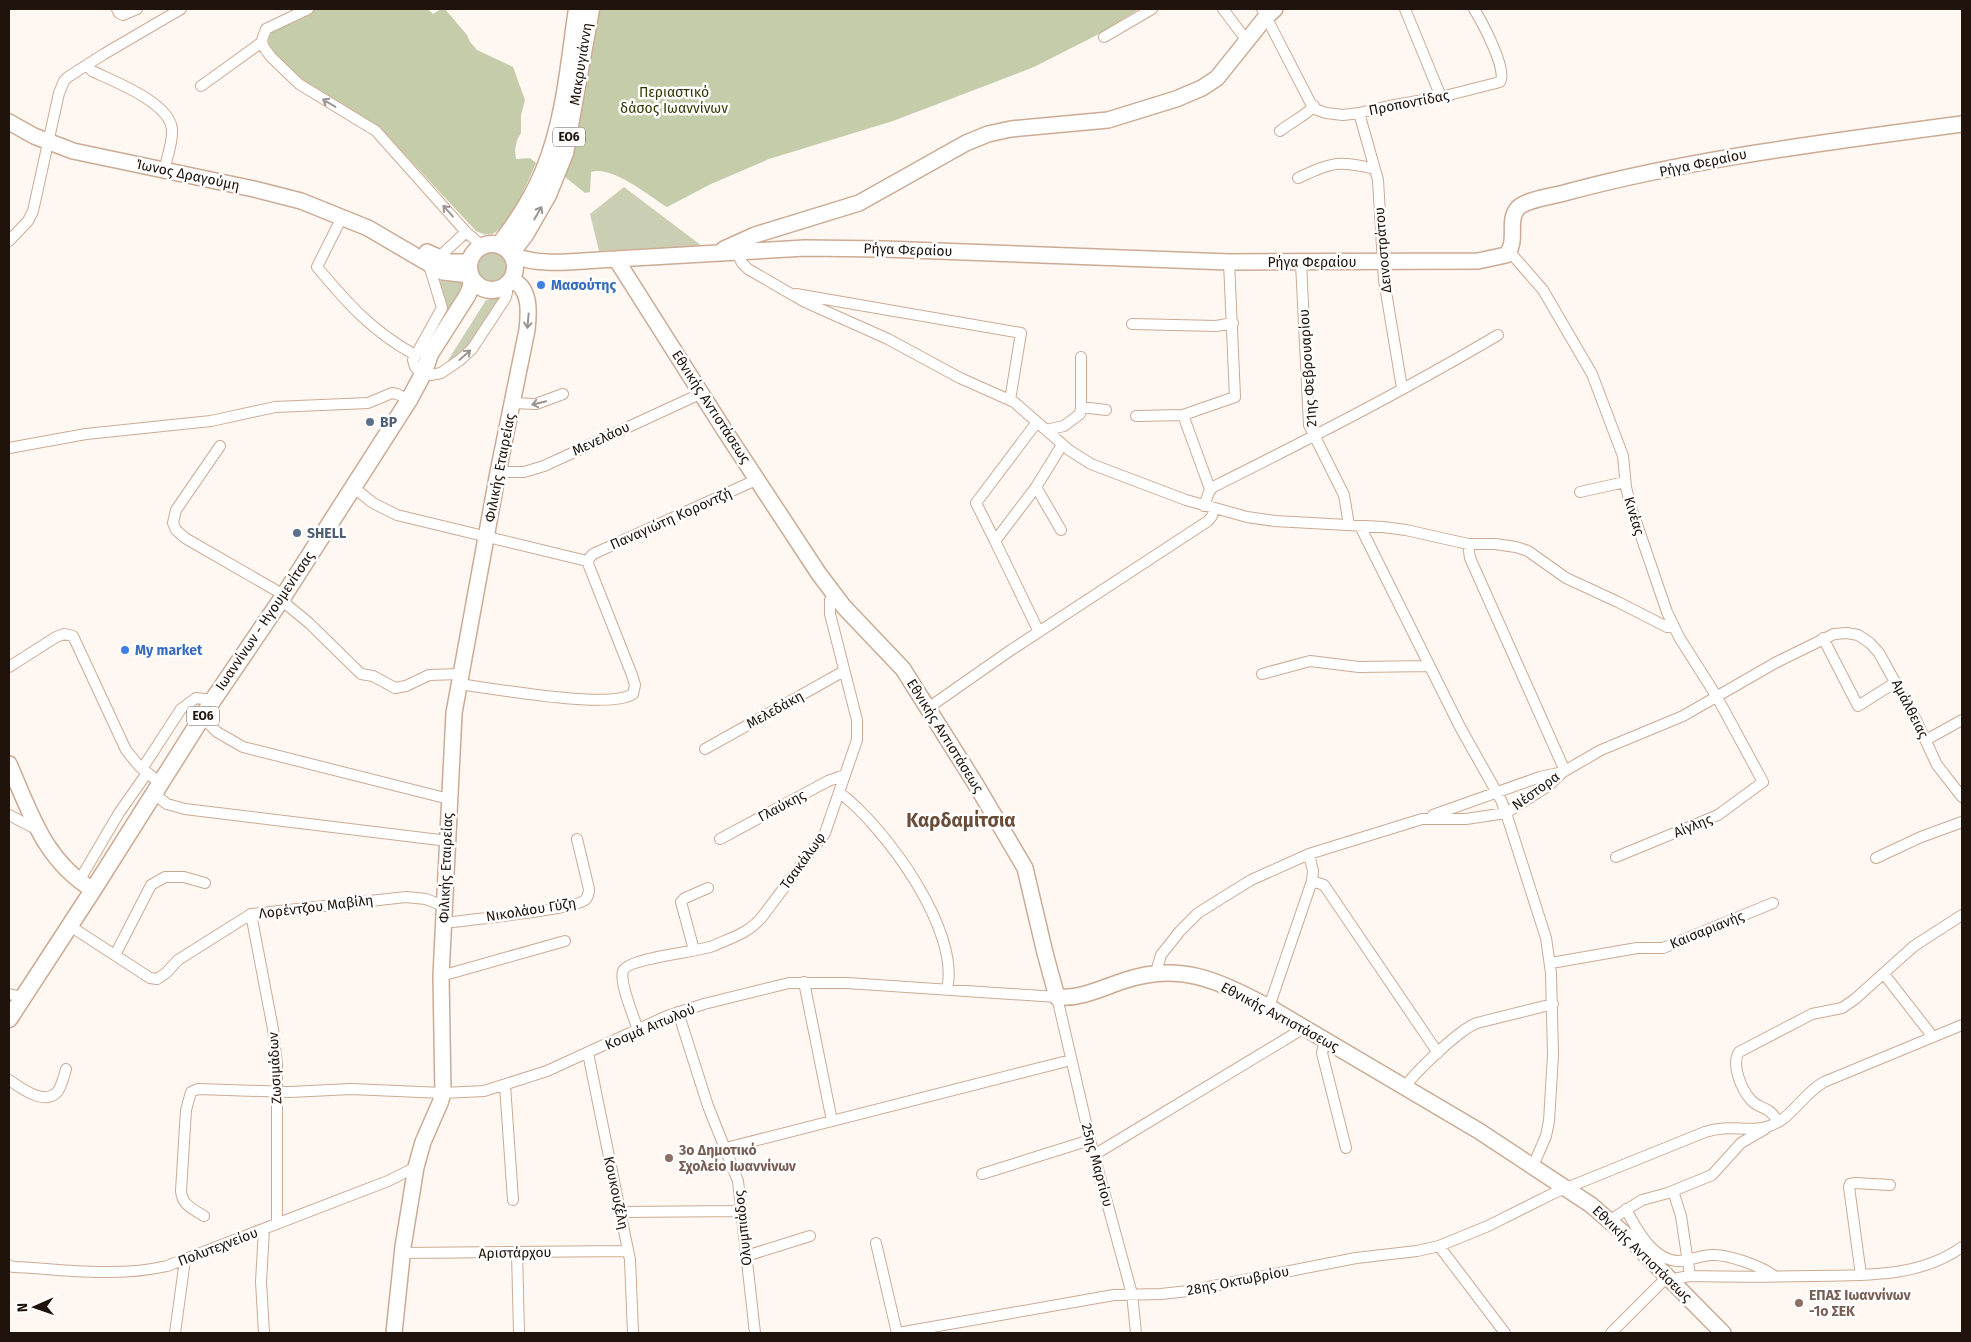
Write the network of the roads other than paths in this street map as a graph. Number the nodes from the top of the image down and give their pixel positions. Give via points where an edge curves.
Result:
1 (117, 9) edge
2 (137, 9) edge
3 (181, 9) edge
4 (308, 9) edge
5 (577, 9) edge
6 (591, 9) edge
7 (1152, 9) edge
8 (1223, 9) edge
9 (1405, 9) edge
10 (1474, 9) edge
11 (1267, 12) edge
12 (1104, 37) dead end
13 (1247, 41) junction
14 (262, 42) junction
15 (87, 65) junction
16 (202, 86) dead end
17 (1441, 97) junction
18 (1315, 107) junction
19 (1359, 113) junction
20 (9, 122) edge
21 (1962, 124) edge
22 (1280, 131) dead end
23 (48, 142) junction
24 (1375, 169) junction
25 (164, 170) junction
26 (1298, 178) dead end
27 (342, 217) junction
28 (466, 232) junction
29 (9, 241) edge
30 (482, 246) junction
31 (507, 251) junction
32 (736, 251) junction
33 (1509, 251) junction
34 (715, 253) junction
35 (616, 259) junction
36 (1382, 261) junction
37 (433, 262) junction
38 (1229, 262) junction
39 (544, 263) junction
40 (1301, 263) junction
41 (470, 271) junction
42 (505, 283) junction
43 (794, 296) junction
44 (1233, 323) junction
45 (1132, 324) dead end
46 (1498, 335) dead end
47 (415, 355) junction
48 (1081, 357) dead end
49 (423, 374) junction
50 (1402, 388) junction
51 (702, 393) junction
52 (563, 394) dead end
53 (409, 400) junction
54 (1010, 400) junction
55 (513, 403) junction
56 (1081, 407) junction
57 (1106, 410) dead end
58 (1183, 415) junction
59 (1136, 416) dead end
60 (1037, 422) junction
61 (1046, 430) junction
62 (1314, 436) junction
63 (1062, 445) junction
64 (220, 446) dead end
65 (9, 448) edge
66 (498, 472) junction
67 (758, 479) junction
68 (1625, 482) junction
69 (353, 487) junction
70 (1036, 487) junction
71 (1210, 489) junction
72 (1580, 492) dead end
73 (1209, 508) junction
74 (1348, 525) junction
75 (1360, 526) junction
76 (1061, 530) dead end
77 (486, 535) junction
78 (995, 541) junction
79 (1468, 544) junction
80 (587, 561) junction
81 (834, 595) junction
82 (283, 597) junction
83 (1674, 626) junction
84 (1039, 632) junction
85 (1847, 633) joint
86 (1823, 638) junction
87 (1429, 666) junction
88 (9, 668) edge
89 (844, 671) junction
90 (1262, 674) dead end
91 (459, 679) junction
92 (1896, 682) junction
93 (1717, 697) junction
94 (213, 700) junction
95 (928, 708) junction
96 (202, 717) junction
97 (1962, 720) edge
98 (1926, 740) junction
99 (705, 749) dead end
100 (9, 764) edge
101 (1564, 771) junction
102 (845, 775) junction
103 (151, 780) junction
104 (1763, 782) joint
105 (840, 793) junction
106 (1498, 794) junction
107 (1962, 797) edge
108 (449, 799) junction
109 (1506, 812) junction
110 (9, 815) edge
111 (1422, 819) junction
112 (1962, 822) edge
113 (38, 830) junction
114 (577, 839) dead end
115 (720, 839) dead end
116 (448, 841) junction
117 (1309, 854) junction
118 (1616, 857) dead end
119 (1876, 858) dead end
120 (79, 881) junction
121 (1312, 881) junction
122 (205, 884) dead end
123 (708, 888) dead end
124 (93, 890) junction
125 (1773, 903) dead end
126 (446, 906) junction
127 (251, 914) junction
128 (1962, 916) edge
129 (444, 922) junction
130 (70, 926) junction
131 (565, 941) dead end
132 (694, 950) junction
133 (115, 955) junction
134 (1551, 963) junction
135 (1156, 972) junction
136 (1884, 974) junction
137 (441, 976) junction
138 (804, 982) junction
139 (947, 989) junction
140 (15, 996) edge
141 (1057, 997) junction
142 (1553, 1004) junction
143 (1269, 1007) junction
144 (678, 1012) junction
145 (9, 1019) edge
146 (1962, 1025) edge
147 (1304, 1028) junction
148 (638, 1030) junction
149 (1933, 1037) junction
150 (1325, 1040) junction
151 (588, 1053) junction
152 (1438, 1053) junction
153 (1071, 1060) junction
154 (66, 1069) dead end
155 (9, 1080) edge
156 (505, 1085) junction
157 (1405, 1087) junction
158 (277, 1092) junction
159 (443, 1093) junction
160 (832, 1121) junction
161 (1778, 1122) junction
162 (1768, 1127) junction
163 (1090, 1140) junction
164 (726, 1148) junction
165 (1346, 1148) dead end
166 (1094, 1155) junction
167 (1533, 1166) junction
168 (416, 1167) junction
169 (982, 1174) dead end
170 (1890, 1186) dead end
171 (1566, 1188) junction
172 (1673, 1191) junction
173 (513, 1200) dead end
174 (1626, 1209) junction
175 (742, 1211) junction
176 (619, 1212) junction
177 (204, 1216) dead end
178 (1610, 1220) junction
179 (277, 1224) junction
180 (264, 1229) junction
181 (810, 1236) dead end
182 (876, 1243) dead end
183 (1439, 1246) junction
184 (1962, 1247) edge
185 (628, 1251) junction
186 (402, 1253) junction
187 (517, 1253) junction
188 (746, 1256) junction
189 (185, 1260) junction
190 (1688, 1260) junction
191 (10, 1267) edge
192 (1862, 1275) junction
193 (1690, 1276) junction
194 (1776, 1277) junction
195 (1669, 1279) junction
196 (1132, 1294) junction
197 (942, 1329) edge
198 (175, 1333) edge
199 (264, 1333) edge
200 (394, 1333) edge
201 (519, 1333) edge
202 (633, 1333) edge
203 (755, 1333) edge
204 (898, 1333) edge
205 (1136, 1333) edge
206 (1505, 1333) edge
207 (1612, 1333) edge
208 (1723, 1333) edge

1 - 2 street via 124,15
3 - 15 street
4 - 14 street via 268,26
5 - 31 main road, Μακρυγιάννη / ΕΟ6 via 551,150 535,189 513,226
31 -> 6 main road, Μακρυγιάννη / ΕΟ6 via 525,235 548,195 565,153
7 - 12 street
8 - 13 street
9 - 17 street
10 - 17 street, Προποντίδας via 1499,62 1502,81
11 - 13 street
11 - 18 street
13 - 34 street via 1213,82 1176,99 1108,120 988,134 859,203 756,235
14 - 16 street
28 -> 14 street via 376,131 299,84 276,63
15 - 23 street via 62,84
15 - 25 street via 145,98 167,117 172,135
17 - 19 street, Προποντίδας
18 - 19 street, Προποντίδας via 1326,113
18 - 22 street
19 - 24 street, Δεινοστράτου
20 - 23 street, Ίωνος Δραγούμη
21 - 33 street, Ρήγα Φεραίου via 1759,151 1556,194 1518,208
23 - 25 street, Ίωνος Δραγούμη via 81,153
23 - 29 street via 33,211
24 - 26 street via 1332,163
24 - 36 street, Δεινοστράτου via 1379,187
25 - 27 street, Ίωνος Δραγούμη via 292,198
27 - 37 street, Ίωνος Δραγούμη
27 - 47 street via 317,267 359,315 390,341
28 - 30 street
28 - 37 street
30 - 31 main road via 487,244
30 - 41 main road, ΕΟ6 via 474,252
31 - 39 street via 532,262
31 - 42 main road via 515,266
32 - 34 street, Ρήγα Φεραίου
32 - 38 street, Ρήγα Φεραίου via 884,249
32 - 43 street via 748,269
33 - 36 street, Ρήγα Φεραίου via 1499,257 1478,261
33 - 68 street, Κινέας via 1543,290 1592,374 1623,456
34 - 35 street, Ρήγα Φεραίου
35 - 39 street
35 - 51 street, Εθνικής Αντιστάσεως
36 - 40 street, Ρήγα Φεραίου
36 - 50 street, Δεινοστράτου
37 - 41 street via 449,262
37 - 47 street via 442,308
38 - 40 street, Ρήγα Φεραίου
38 - 44 street
39 - 42 street via 520,272
40 - 62 street, 21ης Φεβρουαρίου via 1309,425
41 - 42 main road via 478,285
41 - 49 main road, Ιωαννίνων - Ηγουμενίτσας / ΕΟ6 via 471,287 467,296 430,354
42 - 49 main road, Ιωαννίνων - Ηγουμενίτσας / ΕΟ6 via 476,301 438,359
49 -> 42 street via 441,372 468,353 505,299
42 -> 55 street, Φιλικής Εταιρείας via 522,288 528,308
43 - 54 street
43 - 54 street via 800,294 1021,333
44 - 45 street via 1216,326
44 - 58 street via 1235,397
46 - 50 street
47 - 49 street via 414,364
48 - 56 street
49 - 53 main road, Ιωαννίνων - Ηγουμενίτσας / ΕΟ6
50 - 62 street
51 - 66 street, Μενελάου via 544,466 524,472
51 - 67 street, Εθνικής Αντιστάσεως
52 -> 55 street, Φιλικής Εταιρείας via 536,404
53 - 65 street via 392,393 368,403 275,408
53 - 69 main road, Ιωαννίνων - Ηγουμενίτσας / ΕΟ6
54 - 60 street
55 - 66 street, Φιλικής Εταιρείας
56 - 57 street
56 - 61 street via 1080,414 1067,425
58 - 59 street
58 - 71 street
60 - 61 street
60 - 78 street via 976,503
61 - 63 street
62 - 71 street
62 - 74 street, 21ης Φεβρουαρίου via 1344,495
63 - 70 street
63 - 73 street via 1091,464
64 - 82 street via 176,510 174,527 193,544
66 - 77 street, Φιλικής Εταιρείας
67 - 80 street, Παναγιώτη Κοροντζή via 593,554
67 - 81 street, Εθνικής Αντιστάσεως
68 - 72 street
68 - 83 street, Κινέας via 1637,526
69 - 77 street via 373,503 397,515
69 - 82 main road, Ιωαννίνων - Ηγουμενίτσας / ΕΟ6
70 - 76 street
70 - 78 street
71 - 73 street
73 - 74 street via 1275,521
73 - 84 street via 1212,516 1208,521
74 - 75 street
75 - 79 street via 1406,530
75 - 87 street
77 - 80 street
77 - 91 street, Φιλικής Εταιρείας
78 - 84 street
79 - 83 street via 1523,549 1566,578 1667,627
79 - 101 street via 1470,558
80 - 91 street via 632,675 634,694 628,698 592,700
81 - 89 street, Τσακάλωφ via 830,600 830,614
81 - 95 street, Εθνικής Αντιστάσεως via 894,658
82 - 91 street via 361,674 400,688 429,675
82 - 94 main road, Ιωαννίνων - Ηγουμενίτσας / ΕΟ6
83 - 93 street, Κινέας
84 - 95 street
85 - 86 street, Νέστορα
85 - 92 street, Αμάλθειας via 1861,637 1874,647
86 - 92 street via 1858,706
86 - 93 street, Νέστορα
87 - 90 street via 1359,667 1310,661
87 - 106 street
88 - 103 street via 56,637 64,634 73,636 122,743
89 - 99 street, Μελεδάκη
89 - 102 street, Τσακάλωφ via 858,729
91 - 108 street, Φιλικής Εταιρείας via 451,740
92 - 98 street, Αμάλθειας
93 - 101 street, Νέστορα via 1676,719 1601,750
93 - 104 street, Κινέας
94 - 96 main road, Ιωαννίνων - Ηγουμενίτσας / ΕΟ6
94 - 103 street via 196,698 181,709
95 - 141 street, Εθνικής Αντιστάσεως via 1025,868
96 - 103 main road, Ιωαννίνων - Ηγουμενίτσας / ΕΟ6
96 - 108 street via 217,732 243,747
97 - 98 street
98 - 107 street, Αμάλθειας via 1941,771
100 - 113 street
101 - 106 street
101 - 109 street, Νέστορα via 1548,786
102 - 105 street, Τσακάλωφ
102 - 115 street, Γλαύκης
103 - 116 street via 167,804 185,809
103 - 120 street via 119,813
103 - 124 main road, Ιωαννίνων - Ηγουμενίτσας / ΕΟ6
104 - 118 street, Αίγλης via 1718,815
105 - 132 street, Τσακάλωφ via 823,838 757,923 733,938
105 - 139 street via 906,864 919,887 948,954
106 - 109 street
106 - 111 street
108 - 116 street, Φιλικής Εταιρείας
109 - 111 street, Νέστορα via 1466,819
109 - 134 street via 1542,924
110 - 113 street
111 - 117 street, Νέστορα
112 - 119 street
113 - 120 street via 58,862
114 - 129 street, Νικολάου Γύζη via 589,889 583,901 562,907
116 - 126 street, Φιλικής Εταιρείας
117 - 121 street via 1314,871
117 - 135 street, Νέστορα via 1251,880 1203,909 1160,955
120 - 124 street
121 - 143 street
121 - 152 street via 1324,885
122 - 133 street via 173,877 151,885
123 - 132 street via 681,902
124 - 130 main road, Ιωαννίνων - Ηγουμενίτσας / ΕΟ6
125 - 134 street, Καισαριανής via 1663,948 1637,948
126 - 127 street, Λορέντζου Μαβίλη via 411,897
126 - 129 street, Φιλικής Εταιρείας
127 - 133 street, Λορέντζου Μαβίλη via 178,960 157,979 150,978
127 - 158 street, Ζωσιμάδων via 273,1029
128 - 136 street via 1914,946
129 - 137 street, Φιλικής Εταιρείας
130 - 133 street, Λορέντζου Μαβίλη
130 - 140 main road, Ιωαννίνων - Ηγουμενίτσας / ΕΟ6
131 - 137 street
132 - 148 street, Τσακάλωφ via 637,962 624,969 623,982
134 - 142 street
135 - 141 street, Εθνικής Αντιστάσεως via 1080,996
135 - 143 street, Εθνικής Αντιστάσεως via 1178,972 1206,978
136 - 149 street
136 - 161 street via 1842,1008 1812,1014 1738,1054 1737,1072 1750,1098 1771,1110
137 - 159 street, Φιλικής Εταιρείας
138 - 139 street, Κοσμά Αιτωλού
138 - 144 street, Κοσμά Αιτωλού via 766,988
138 - 160 street
139 - 141 street, Κοσμά Αιτωλού
140 - 145 main road, Ιωαννίνων - Ηγουμενίτσας / ΕΟ6
141 - 153 street, 25ης Μαρτίου
142 - 152 street via 1473,1024
142 - 167 street via 1549,1121
143 - 147 street, Εθνικής Αντιστάσεως
144 - 148 street, Κοσμά Αιτωλού
144 - 164 street, Ολυμπιάδος via 708,1106
146 - 149 street
147 - 150 street, Εθνικής Αντιστάσεως
147 - 166 street
148 - 151 street, Κοσμά Αιτωλού
149 - 161 street via 1824,1082
150 - 157 street, Εθνικής Αντιστάσεως
150 - 165 street via 1322,1053
151 - 156 street, Κοσμά Αιτωλού
151 - 176 street, Κουκουζέλη
152 - 157 street
153 - 160 street
153 - 163 street, 25ης Μαρτίου
154 - 155 street via 57,1092 50,1096 39,1097
156 - 159 street, Κοσμά Αιτωλού via 476,1092
156 - 173 street
157 - 167 street, Εθνικής Αντιστάσεως
158 - 159 street, Κοσμά Αιτωλού via 352,1089
158 - 177 street, Κοσμά Αιτωλού via 198,1089 191,1092 186,1110 182,1199
158 - 179 street, Ζωσιμάδων
159 - 168 street, Φιλικής Εταιρείας
160 - 164 street
161 - 162 street
162 - 171 street, 28ης Οκτωβρίου via 1717,1128
162 - 172 street via 1741,1143 1712,1175
163 - 166 street, 25ης Μαρτίου
163 - 169 street
164 - 175 street, Ολυμπιάδος via 738,1181
166 - 196 street, 25ης Μαρτίου
167 - 171 street, Εθνικής Αντιστάσεως
168 - 179 street, Πολυτεχνείου
168 - 186 street, Φιλικής Εταιρείας
170 - 192 street via 1855,1182 1849,1187
171 - 178 street, Εθνικής Αντιστάσεως
171 - 183 street, 28ης Οκτωβρίου
172 - 174 street via 1642,1200
172 - 190 street via 1681,1216
174 - 178 street
174 - 190 street via 1638,1231 1658,1252 1674,1260
175 - 176 street
175 - 188 street, Ολυμπιάδος
176 - 185 street, Κουκουζέλη
178 - 195 street, Εθνικής Αντιστάσεως
179 - 180 street, Πολυτεχνείου
180 - 189 street, Πολυτεχνείου
180 - 199 street via 261,1282
181 - 188 street
182 - 204 street
183 - 196 street, 28ης Οκτωβρίου via 1356,1258 1188,1291
183 - 206 street
184 - 192 street via 1928,1265
185 - 187 street, Αριστάρχου
185 - 202 street, Κουκουζέλη
186 - 187 street, Αριστάρχου
186 - 200 street, Φιλικής Εταιρείας
187 - 201 street
188 - 203 street, Ολυμπιάδος
189 - 191 street, Πολυτεχνείου via 155,1269 120,1273
189 - 198 street
190 - 193 street
190 - 194 street via 1712,1255 1729,1256
192 - 194 street
193 - 194 street
193 - 195 street
195 - 207 street
195 - 208 street, Εθνικής Αντιστάσεως
196 - 197 street, 28ης Οκτωβρίου
196 - 205 street, 25ης Μαρτίου
197 - 204 street, 28ης Οκτωβρίου

